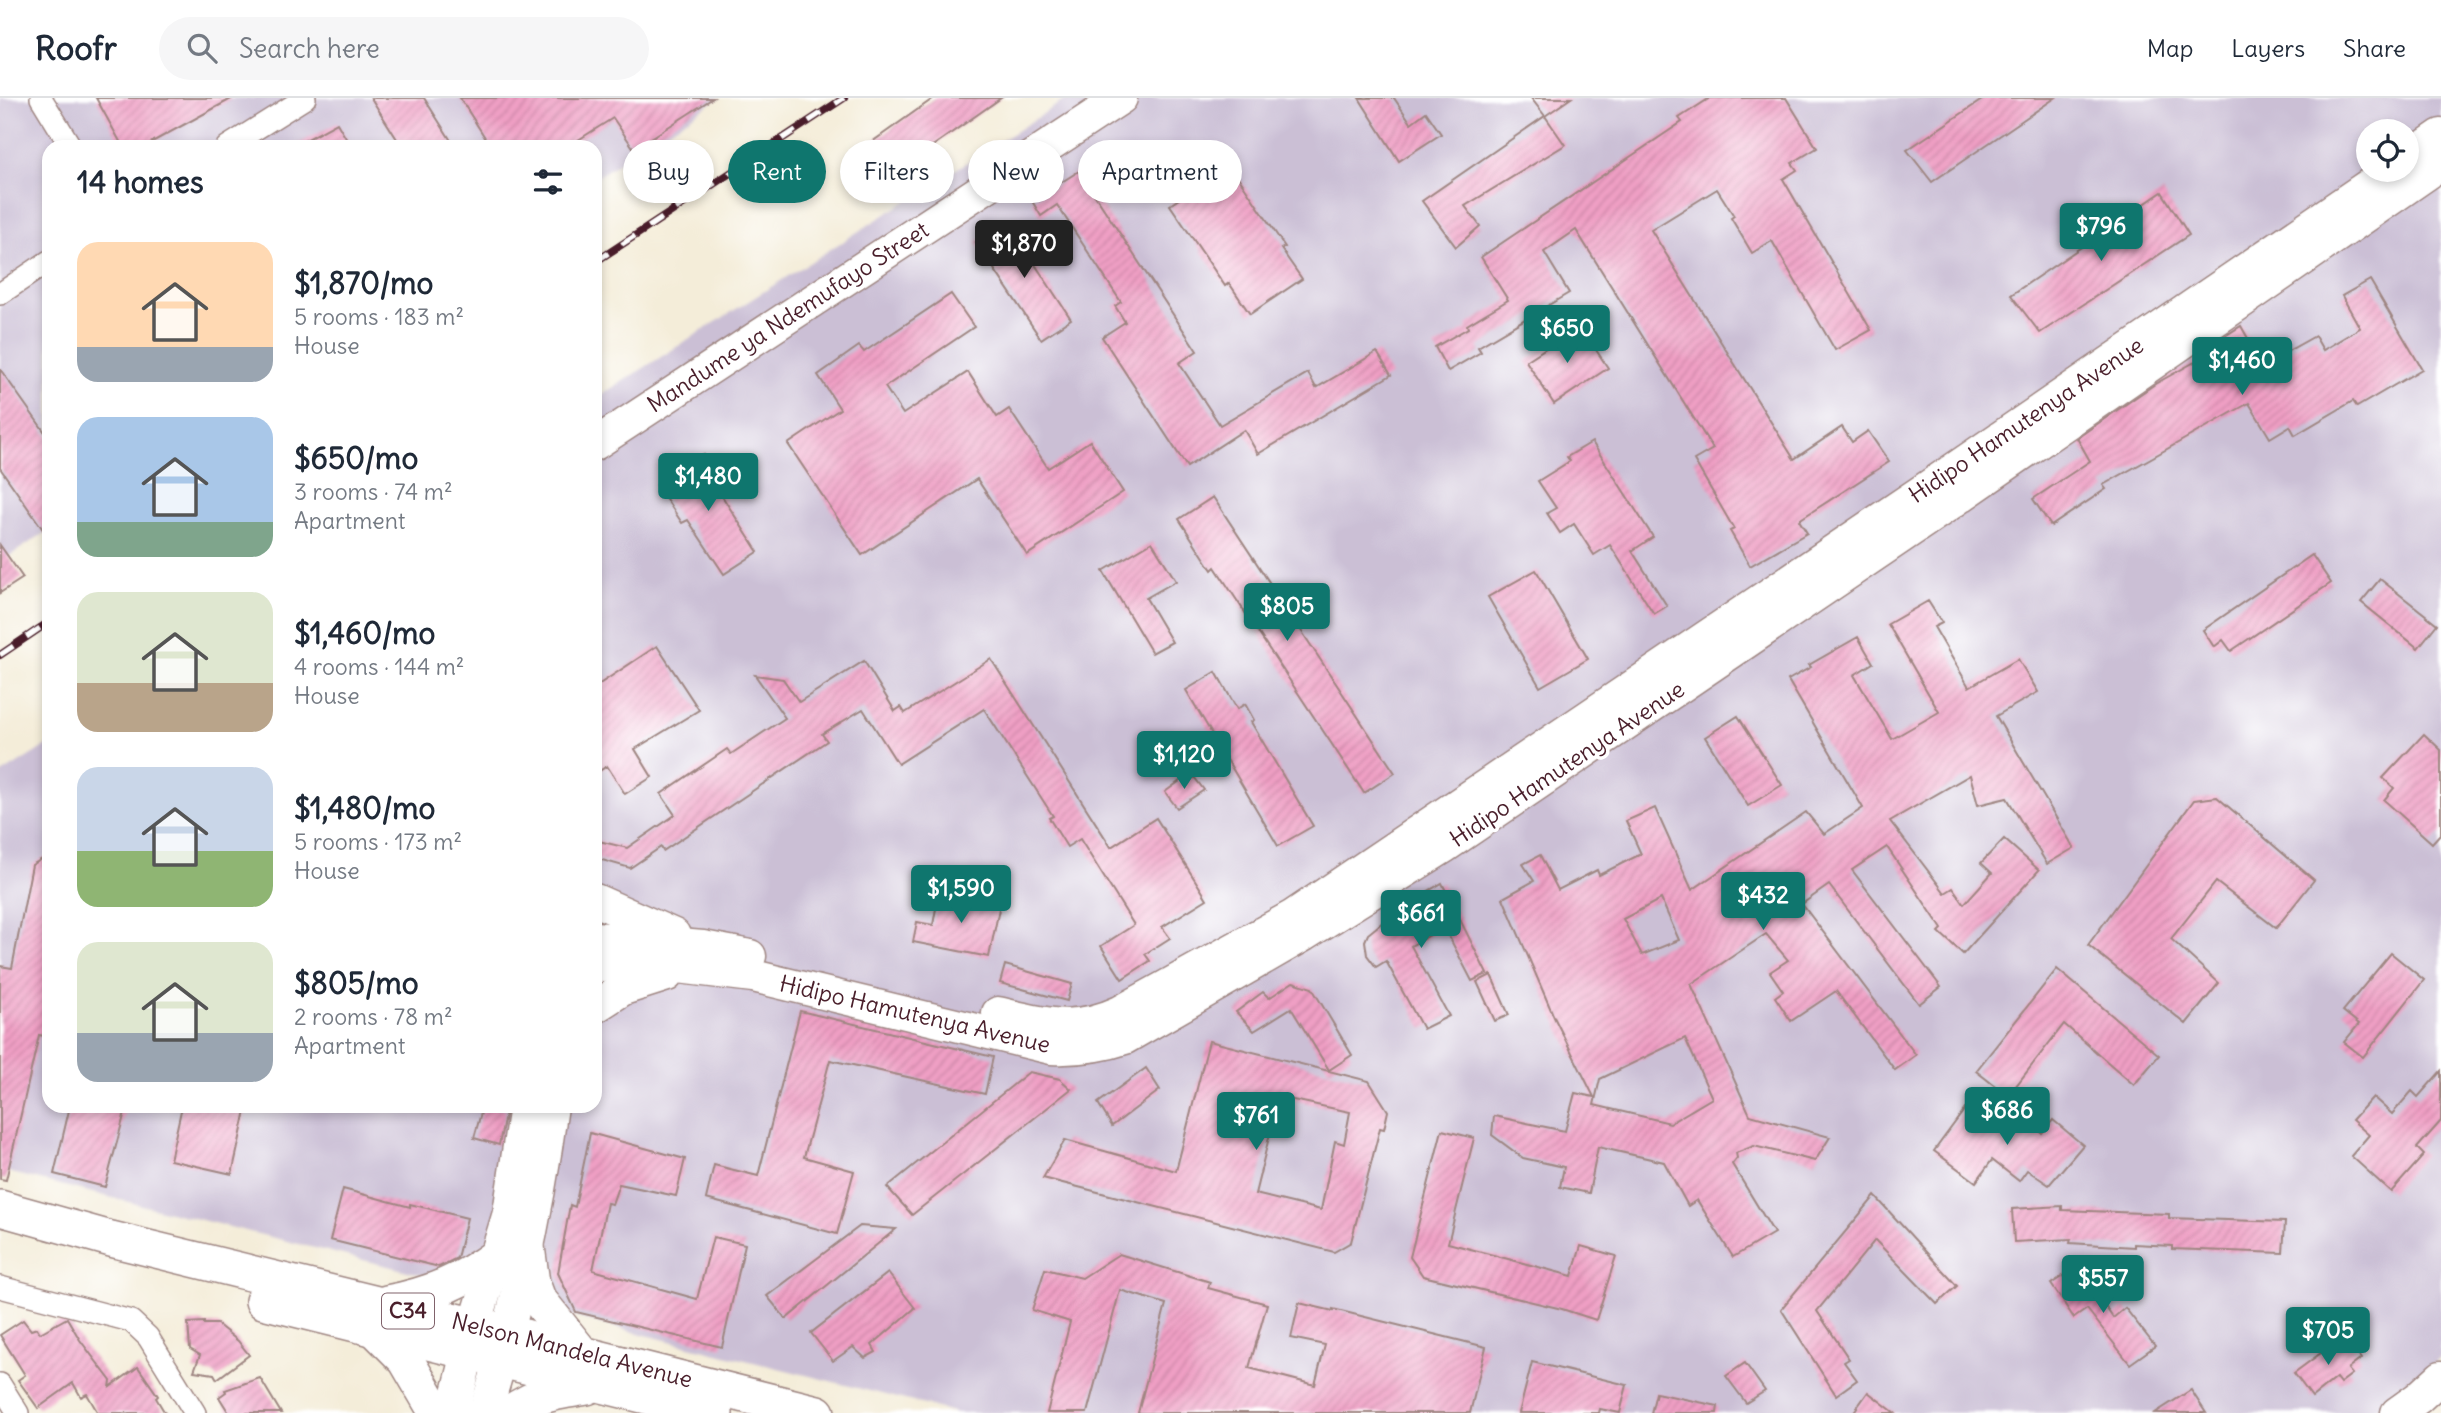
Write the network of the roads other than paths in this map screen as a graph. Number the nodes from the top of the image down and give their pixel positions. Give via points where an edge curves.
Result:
1 (41, 98) edge
2 (304, 98) edge
3 (1121, 98) edge
4 (2441, 135) edge
5 (67, 140) edge
6 (238, 140) edge
7 (2419, 150) edge
8 (2441, 164) edge
9 (2374, 182) edge
10 (42, 266) edge
11 (0, 294) edge
12 (602, 439) edge
13 (602, 904) edge
14 (602, 939) edge
15 (698, 958) junction
16 (602, 966) edge
17 (602, 1002) edge
18 (524, 1113) edge
19 (551, 1113) edge
20 (0, 1208) edge
21 (0, 1230) edge
22 (512, 1251) junction
23 (0, 1287) edge
24 (376, 1317) junction
25 (488, 1342) junction
26 (583, 1354) junction
27 (2441, 1377) edge
28 (601, 1385) junction
29 (2, 1392) edge
30 (2441, 1405) edge
31 (18, 1413) edge
32 (195, 1413) edge
33 (437, 1413) edge
34 (453, 1413) edge
35 (485, 1413) edge
36 (510, 1413) edge
37 (715, 1413) edge
38 (817, 1413) edge
39 (2397, 1413) edge
40 (2432, 1413) edge

1 - 5 street
2 - 6 street
3 - 12 street, Mandume ya Ndemufayo Street
4 - 7 street
8 - 15 street, Hidipo Hamutenya Avenue via 1444,847 1304,936 1125,1038 1077,1049 1051,1048 752,976
9 - 15 street, Hidipo Hamutenya Avenue via 1293,916 1120,1012 1099,1021 1051,1025
10 - 11 street
13 - 15 street
14 - 15 street, Hidipo Hamutenya Avenue
15 - 16 street, Hidipo Hamutenya Avenue via 662,965
15 - 17 street via 622,989
18 - 22 street via 509,1213
19 - 22 street via 543,1168
20 - 24 main road, Nelson Mandela Avenue / C34
21 - 24 main road, Nelson Mandela Avenue / C34 via 102,1260
22 - 24 main road
22 - 25 street
22 - 26 main road via 538,1299
23 - 32 street via 131,1321 148,1336
24 - 25 main road, Nelson Mandela Avenue / C34
24 - 33 main road
25 - 26 main road, Nelson Mandela Avenue / C34
25 - 28 main road, Nelson Mandela Avenue / C34
25 - 34 street
25 - 35 street
26 - 38 main road, Nelson Mandela Avenue / C34
27 - 39 street
28 - 36 main road via 531,1398
28 - 37 main road, Nelson Mandela Avenue / C34
29 - 31 street
30 - 40 street

